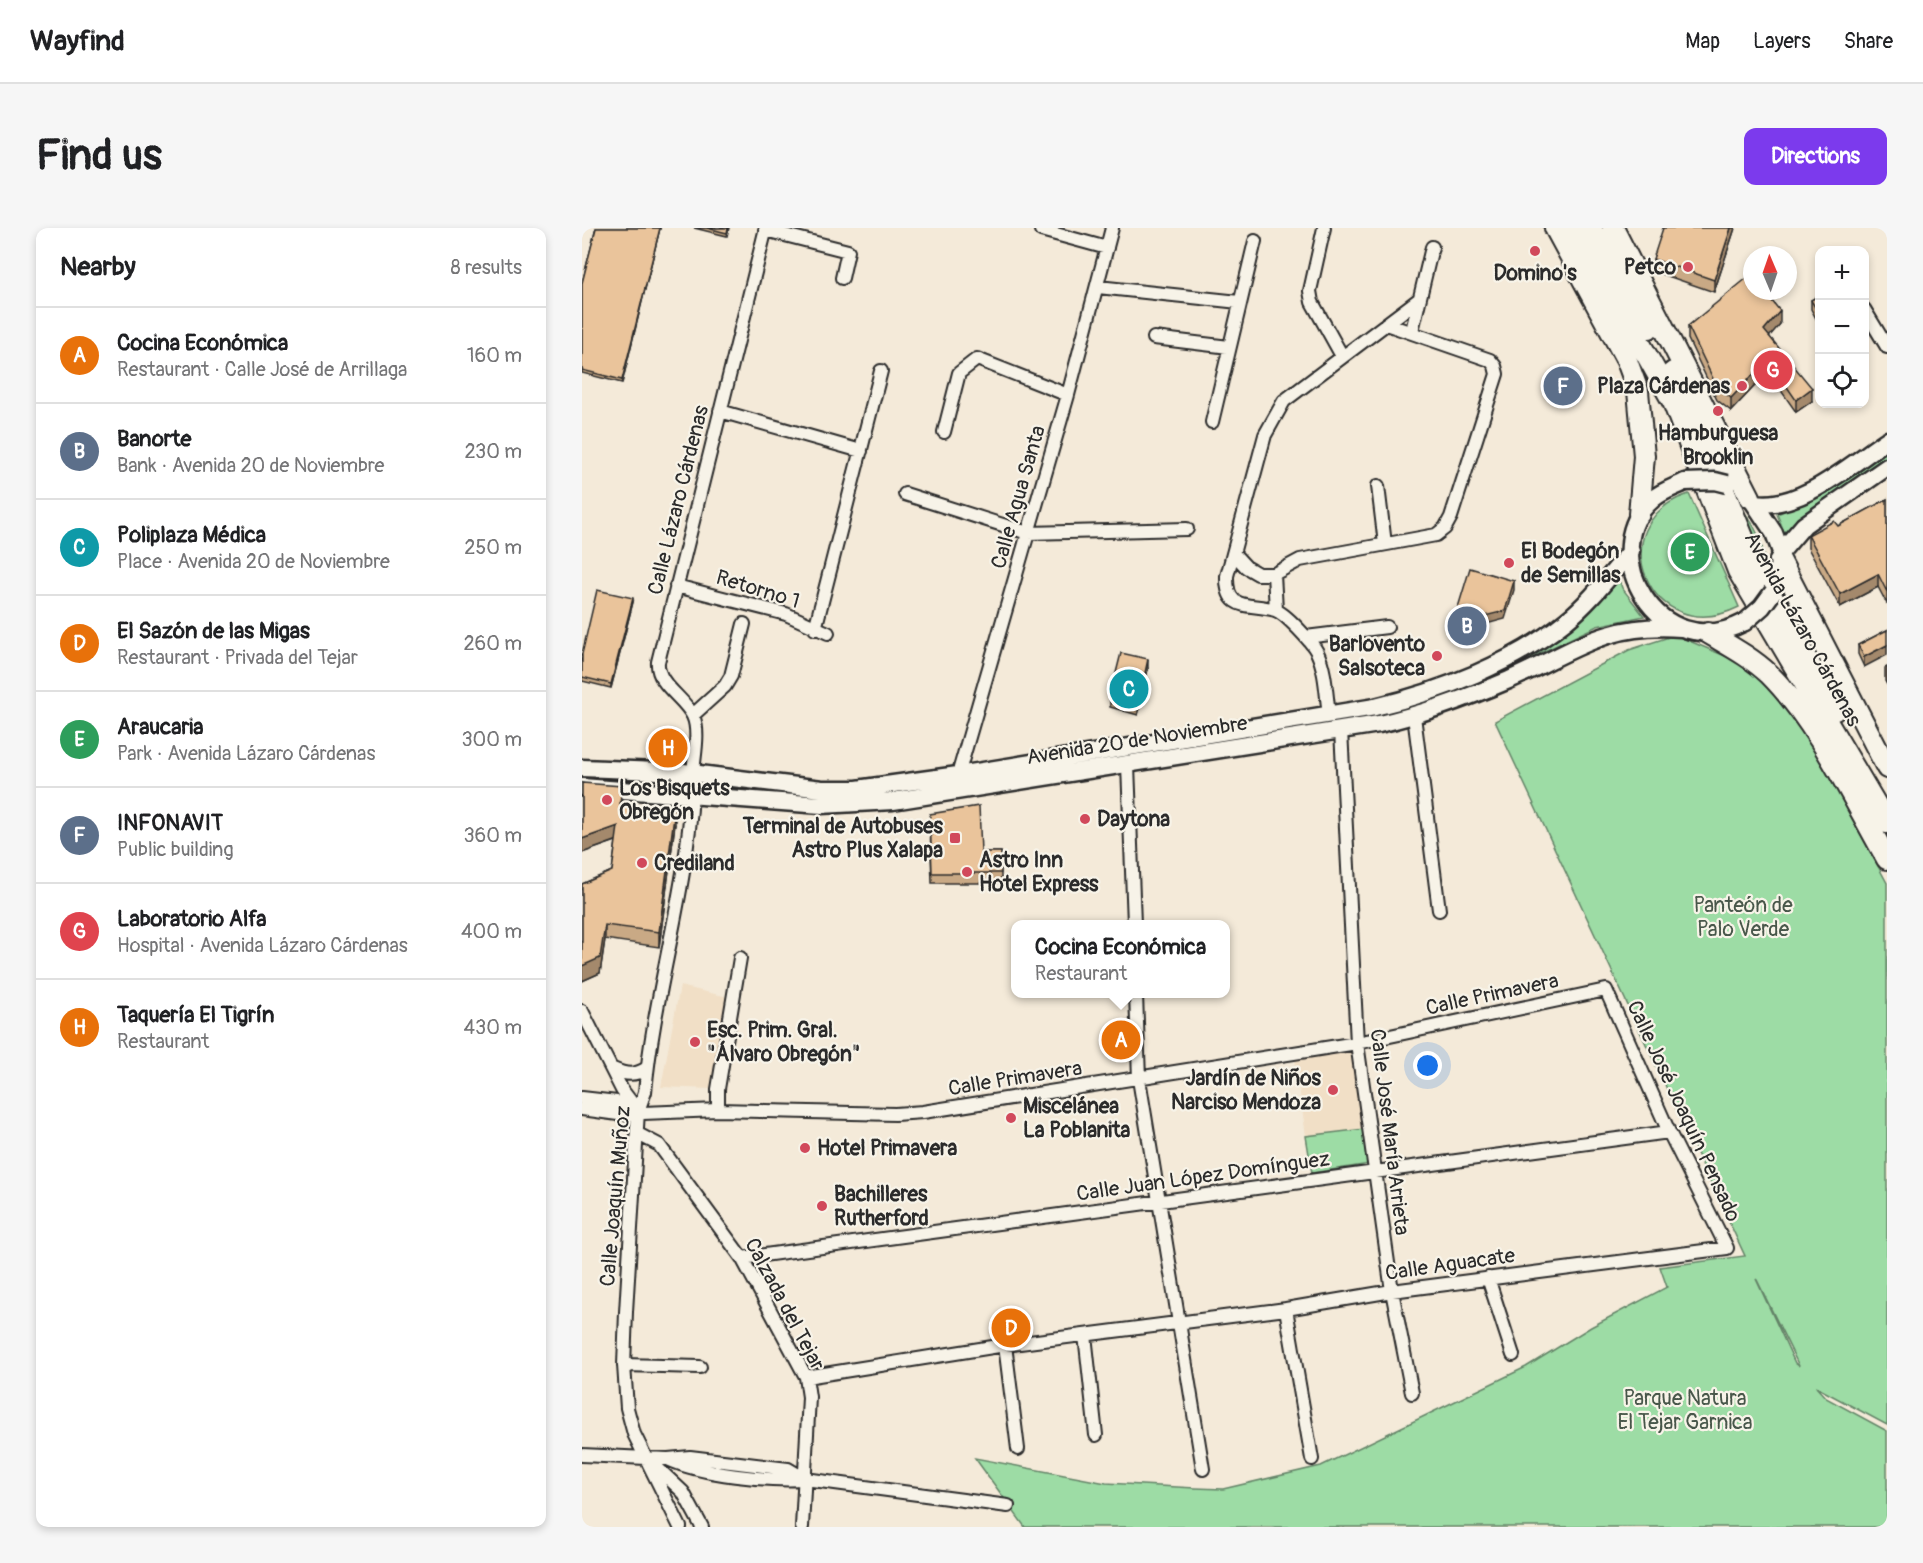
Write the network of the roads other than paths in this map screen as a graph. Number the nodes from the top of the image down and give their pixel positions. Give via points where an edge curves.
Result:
1 (1112, 228) edge
2 (1324, 228) edge
3 (1555, 228) edge
4 (1575, 228) edge
5 (1591, 228) edge
6 (1613, 228) edge
7 (766, 229) edge
8 (1041, 230) dead end
9 (1255, 241) dead end
10 (1432, 247) dead end
11 (1107, 248) junction
12 (842, 278) dead end
13 (1098, 287) junction
14 (1418, 300) junction
15 (1239, 302) junction
16 (1869, 317) edge
17 (1386, 324) junction
18 (1412, 331) junction
19 (1154, 338) dead end
20 (1229, 347) junction
21 (1887, 347) edge
22 (1342, 356) junction
23 (881, 371) dead end
24 (1068, 396) junction
25 (720, 411) junction
26 (1212, 422) dead end
27 (944, 432) dead end
28 (1887, 440) edge
29 (861, 451) junction
30 (1887, 467) edge
31 (1378, 486) dead end
32 (905, 494) dead end
33 (1753, 500) junction
34 (1640, 514) junction
35 (1187, 529) dead end
36 (1028, 533) junction
37 (1385, 544) junction
38 (1631, 551) junction
39 (1234, 554) junction
40 (1781, 556) junction
41 (1274, 574) junction
42 (676, 586) junction
43 (1276, 610) junction
44 (744, 624) dead end
45 (1387, 627) dead end
46 (1681, 628) junction
47 (815, 629) junction
48 (828, 633) dead end
49 (1708, 633) junction
50 (1306, 637) junction
51 (693, 715) junction
52 (1329, 715) junction
53 (1414, 716) junction
54 (1341, 730) junction
55 (1128, 765) junction
56 (582, 768) edge
57 (1887, 768) edge
58 (693, 773) junction
59 (958, 775) junction
60 (582, 787) edge
61 (692, 793) junction
62 (1887, 801) edge
63 (1887, 823) edge
64 (1887, 859) edge
65 (1439, 910) dead end
66 (1134, 920) edge
67 (740, 958) dead end
68 (1606, 990) joint
69 (1136, 998) edge
70 (582, 1011) edge
71 (1357, 1042) junction
72 (647, 1068) junction
73 (613, 1069) junction
74 (1140, 1079) junction
75 (582, 1098) edge
76 (582, 1109) edge
77 (718, 1110) junction
78 (638, 1111) junction
79 (1669, 1132) junction
80 (638, 1134) junction
81 (1374, 1171) junction
82 (1160, 1203) junction
83 (1727, 1248) joint
84 (742, 1258) junction
85 (1488, 1278) junction
86 (1392, 1291) junction
87 (1286, 1309) junction
88 (1180, 1324) junction
89 (1084, 1335) junction
90 (1005, 1345) junction
91 (1513, 1356) dead end
92 (624, 1365) junction
93 (700, 1367) dead end
94 (806, 1377) junction
95 (1412, 1393) dead end
96 (1096, 1435) dead end
97 (1018, 1449) dead end
98 (582, 1455) edge
99 (647, 1458) junction
100 (1312, 1459) dead end
101 (1203, 1469) dead end
102 (805, 1479) junction
103 (1008, 1506) dead end
104 (680, 1527) edge
105 (702, 1527) edge
106 (802, 1527) edge

1 - 11 street, Calle Agua Santa
2 - 22 street via 1310,291 1312,302
3 - 34 highway via 1628,361 1638,391 1644,456
4 - 63 highway, Avenida Lázaro Cárdenas via 1673,402 1738,571
5 - 62 highway, Avenida Lázaro Cárdenas via 1686,397 1754,564
6 - 33 highway
7 - 12 street via 848,251
7 - 25 street, Calle Lázaro Cárdenas
8 - 11 street
9 - 15 street
10 - 14 street
11 - 13 street, Calle Agua Santa
13 - 15 street
13 - 24 street, Calle Agua Santa
14 - 17 street
14 - 18 street
15 - 20 street
16 - 21 street
17 - 18 street
17 - 22 street
18 - 37 street via 1490,360 1497,374 1445,528 1436,535
19 - 20 street
20 - 26 street
22 - 39 street via 1284,401 1265,435
23 - 29 street
24 - 27 street via 977,359 959,373
24 - 36 street, Calle Agua Santa
25 - 29 street
25 - 42 street, Calle Lázaro Cárdenas
28 - 33 main road via 1800,497 1782,504
29 - 47 street
30 - 40 main road via 1804,525
31 - 37 street
32 - 36 street
33 - 34 main road, bridge via 1727,484 1686,482 1653,499
33 - 40 main road via 1774,533
34 - 38 main road
35 - 36 street
36 - 59 street, Calle Agua Santa
37 - 41 street via 1300,560
38 - 46 main road via 1634,578 1644,599 1660,616
38 - 52 main road, Avenida 20 de Noviembre via 1591,598 1539,641 1415,698
39 - 41 street via 1258,574
39 - 43 street via 1227,576 1233,600 1243,606
40 - 49 main road, bridge via 1773,592 1762,607 1731,629
40 - 57 highway
41 - 43 street
42 - 47 street, Retorno 1 via 786,614
42 - 51 street, Calle Lázaro Cárdenas via 657,669
43 - 50 street
44 - 51 street via 731,676
45 - 50 street
46 - 49 main road
46 - 53 main road, Avenida 20 de Noviembre via 1650,626 1603,636 1510,680
47 - 48 street, Retorno 1
49 - 64 highway via 1767,672 1786,692 1811,727
50 - 52 street via 1323,670
51 - 58 street
52 - 59 main road, Avenida 20 de Noviembre
53 - 54 main road, Avenida 20 de Noviembre
53 - 65 street
54 - 55 main road, Avenida 20 de Noviembre
54 - 71 street, Calle José María Arrieta
55 - 61 main road, Avenida 20 de Noviembre via 859,805
55 - 66 street
56 - 58 main road, Avenida 20 de Noviembre
58 - 59 main road, Avenida 20 de Noviembre via 822,789 857,789
60 - 61 main road, Avenida 20 de Noviembre
61 - 72 street, Calle Joaquín Muñoz via 691,824
67 - 77 street via 718,1089
68 - 71 street, Calle Primavera
68 - 79 street, Calle José Joaquín Pensado
69 - 74 street
70 - 73 street
71 - 74 street, Calle Primavera
71 - 81 street, Calle José María Arrieta
72 - 73 street via 638,1074
72 - 78 street, Calle Joaquín Muñoz
73 - 78 street via 622,1090
74 - 77 street, Calle Primavera via 895,1114
74 - 82 street
75 - 78 street, Calle Primavera via 617,1102
76 - 78 street, Calle Primavera via 618,1114
77 - 78 street, Calle Primavera
78 - 80 street, Calle Joaquín Muñoz
79 - 81 street, Calle Juan López Domínguez
79 - 83 street, Calle José Joaquín Pensado
80 - 84 street, Calzada del Tejar via 659,1145
80 - 92 street, Calle Joaquín Muñoz
81 - 82 street, Calle Juan López Domínguez
81 - 86 street, Calle José María Arrieta
82 - 84 street, Calle Juan López Domínguez
82 - 88 street
83 - 85 street, Calle Aguacate
84 - 94 street, Calzada del Tejar
85 - 86 street, Calle Aguacate
85 - 91 street
86 - 87 street, Calle Aguacate
86 - 95 street, Calle José María Arrieta
87 - 88 street, Calle Aguacate
87 - 100 street
88 - 89 street, Calle Aguacate
88 - 101 street
89 - 90 street, Calle Aguacate
89 - 96 street
90 - 94 street, Calle Aguacate
90 - 97 street
92 - 93 street
92 - 99 street, Calle Joaquín Muñoz via 627,1408 634,1434
94 - 102 street, Calzada del Tejar via 809,1397
98 - 99 street
99 - 102 street via 668,1460 689,1469
99 - 104 street
99 - 105 street via 683,1492
102 - 103 street
102 - 106 street, Calzada del Tejar

